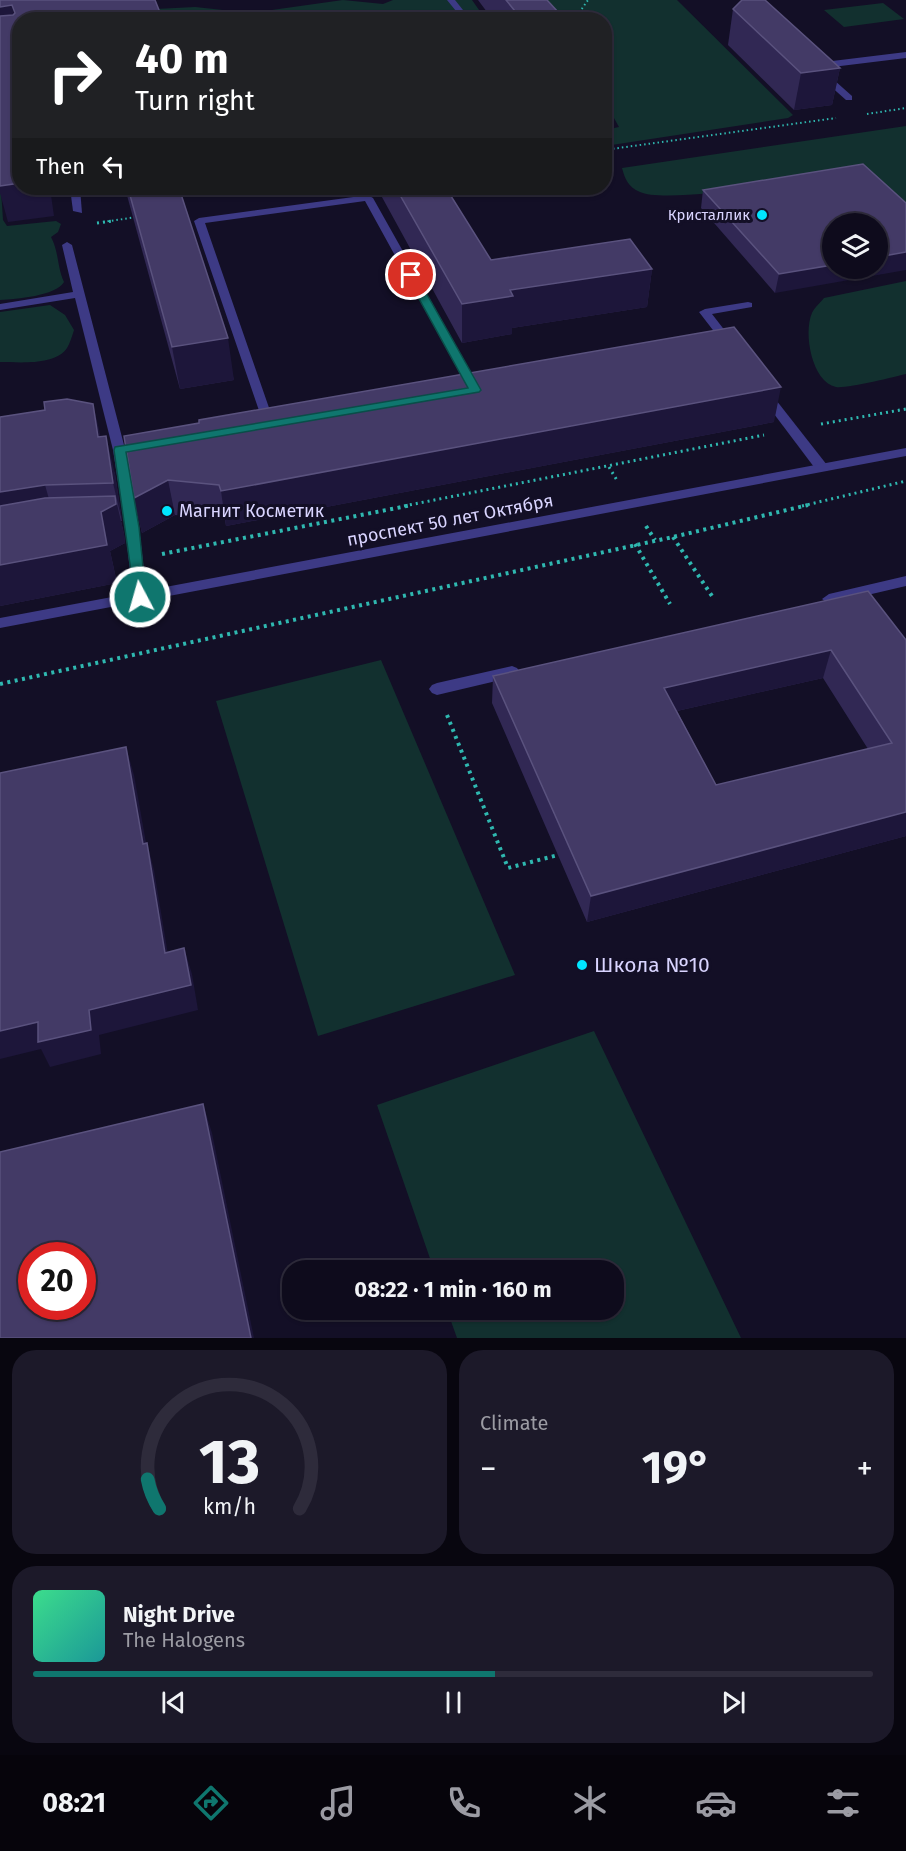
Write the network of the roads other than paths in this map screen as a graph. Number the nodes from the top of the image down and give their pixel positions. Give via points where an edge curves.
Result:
1 (451, 0) edge
2 (462, 12) edge
3 (906, 55) edge
4 (805, 59) edge
5 (813, 66) junction
6 (849, 98) dead end
7 (76, 195) edge
8 (78, 211) dead end
9 (67, 245) dead end
10 (79, 294) junction
11 (748, 305) dead end
12 (0, 307) edge
13 (727, 348) edge
14 (756, 382) edge
15 (475, 390) edge
16 (269, 425) edge
17 (154, 444) edge
18 (120, 450) junction
19 (906, 452) edge
20 (822, 468) junction
21 (906, 581) edge
22 (140, 597) junction
23 (829, 599) edge
24 (0, 623) edge
25 (526, 669) edge
26 (436, 689) road end

1 - 2 street
3 - 5 street
4 - 5 street
5 - 6 street
7 - 8 street
9 - 10 street
10 - 12 street
10 - 18 street via 104,415
11 - 13 street via 705,312
14 - 20 street
15 - 16 street via 368,198 199,221
17 - 18 street
18 - 22 street via 127,527 136,559
19 - 20 street, проспект 50 лет Октября
20 - 22 street, проспект 50 лет Октября
21 - 23 street
22 - 24 street, проспект 50 лет Октября
25 - 26 street

